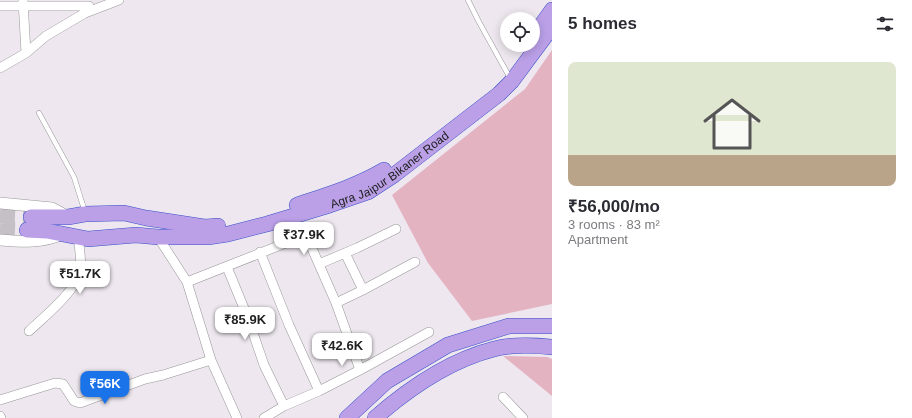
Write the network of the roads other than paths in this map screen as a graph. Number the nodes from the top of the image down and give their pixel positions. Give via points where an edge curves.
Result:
1 (119, 0) edge
2 (468, 0) edge
3 (23, 3) edge
4 (0, 6) edge
5 (89, 6) edge
6 (552, 10) edge
7 (540, 26) edge
8 (552, 27) edge
9 (523, 52) edge
10 (26, 53) junction
11 (0, 68) edge
12 (509, 77) junction
13 (39, 113) dead end
14 (0, 203) edge
15 (85, 214) junction
16 (138, 216) junction
17 (68, 217) junction
18 (396, 229) dead end
19 (190, 231) junction
20 (71, 235) junction
21 (136, 235) junction
22 (158, 237) junction
23 (0, 240) edge
24 (260, 252) junction
25 (345, 253) junction
26 (415, 262) dead end
27 (319, 264) junction
28 (227, 267) junction
29 (187, 282) junction
30 (363, 290) junction
31 (336, 303) junction
32 (552, 326) edge
33 (28, 331) dead end
34 (429, 332) dead end
35 (552, 347) edge
36 (211, 360) junction
37 (360, 370) junction
38 (319, 391) junction
39 (503, 397) dead end
40 (0, 400) edge
41 (284, 406) junction
42 (237, 418) edge
43 (264, 418) edge
44 (347, 418) edge
45 (375, 418) edge
46 (523, 418) edge

1 - 5 street
2 - 12 lane
3 - 4 street
3 - 5 street
3 - 10 street
5 - 10 street
6 - 7 highway
8 - 12 highway, Agra Jaipur Bikaner Road
9 - 12 highway, Agra Jaipur Bikaner Road
10 - 11 street
12 - 19 highway, Agra Jaipur Bikaner Road via 425,141 368,180 233,224
13 - 15 lane via 74,177
14 - 17 street via 52,208
15 - 16 highway, Agra Jaipur Bikaner Road via 124,213
15 - 17 highway, Agra Jaipur Bikaner Road
16 - 19 highway, Agra Jaipur Bikaner Road
16 - 21 highway
17 - 20 highway, Agra Jaipur Bikaner Road via 29,224 47,231
18 - 25 street
19 - 22 highway, Agra Jaipur Bikaner Road
20 - 21 highway, Agra Jaipur Bikaner Road via 88,239
20 - 23 street via 24,242
20 - 33 street via 81,270 78,281
21 - 22 highway, Agra Jaipur Bikaner Road
22 - 29 street
24 - 27 street via 301,237 310,244
24 - 28 street
24 - 38 street
25 - 27 street
25 - 30 street
26 - 30 street
27 - 31 street
28 - 29 street
28 - 41 street via 264,365
29 - 36 street
30 - 31 street
31 - 37 street
32 - 44 highway via 509,326 448,345 387,381
34 - 37 street
35 - 45 highway via 533,345 494,348 473,356 418,385
36 - 40 street via 145,379 80,403 74,401 63,384 55,383
36 - 42 street
37 - 38 street
38 - 41 street
39 - 46 street
41 - 43 street

